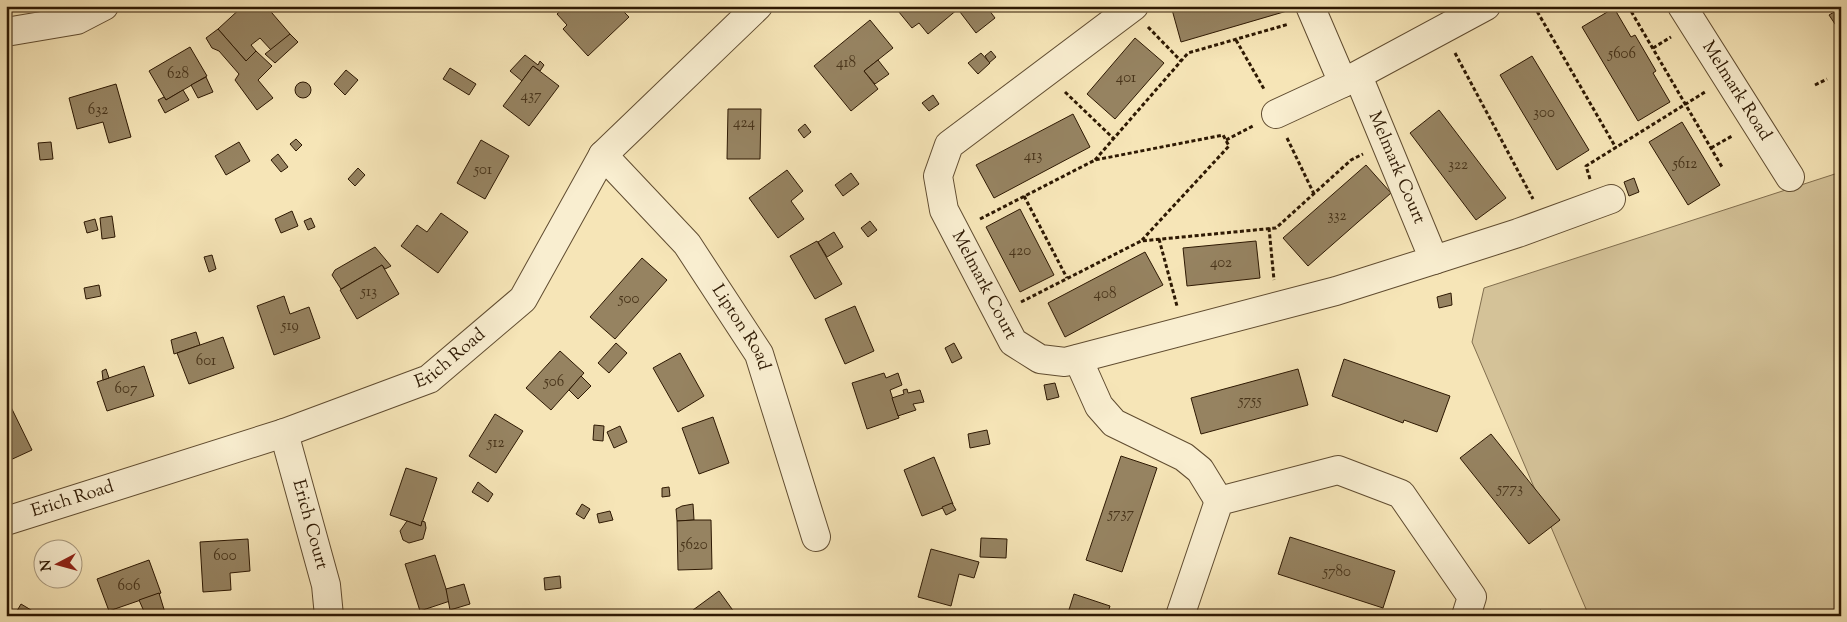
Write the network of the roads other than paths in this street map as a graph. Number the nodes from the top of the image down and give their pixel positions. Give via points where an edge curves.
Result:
1 (104, 6) edge
2 (758, 6) edge
3 (1486, 6) edge
4 (1682, 6) edge
5 (1303, 14) edge
6 (1140, 16) edge
7 (6, 32) edge
8 (1351, 80) junction
9 (1276, 114) dead end
10 (603, 155) junction
11 (1790, 177) dead end
12 (1601, 190) road end
13 (1434, 260) junction
14 (1078, 358) junction
15 (284, 434) junction
16 (1219, 501) junction
17 (6, 521) edge
18 (816, 537) dead end
19 (329, 616) edge
20 (1180, 616) edge
21 (1466, 616) edge

1 - 7 street via 77,20
2 - 10 street, Erich Road
3 - 8 street
4 - 11 street, Melmark Road
5 - 8 street, Melmark Court
6 - 14 street, Melmark Court via 950,145 938,176 944,210 1013,342 1040,359 1065,362
8 - 9 street
8 - 13 street, Melmark Court
10 - 15 street, Erich Road via 523,299 430,379
10 - 18 street, Lipton Road via 687,244 759,354
12 - 13 street, Melmark Court via 1518,234
13 - 14 street, Melmark Court via 1336,291
14 - 16 street via 1099,406 1114,423 1184,457 1200,470
15 - 17 street, Erich Road
15 - 19 street, Erich Court via 326,585
16 - 20 street
16 - 21 street via 1338,470 1401,494 1472,597

